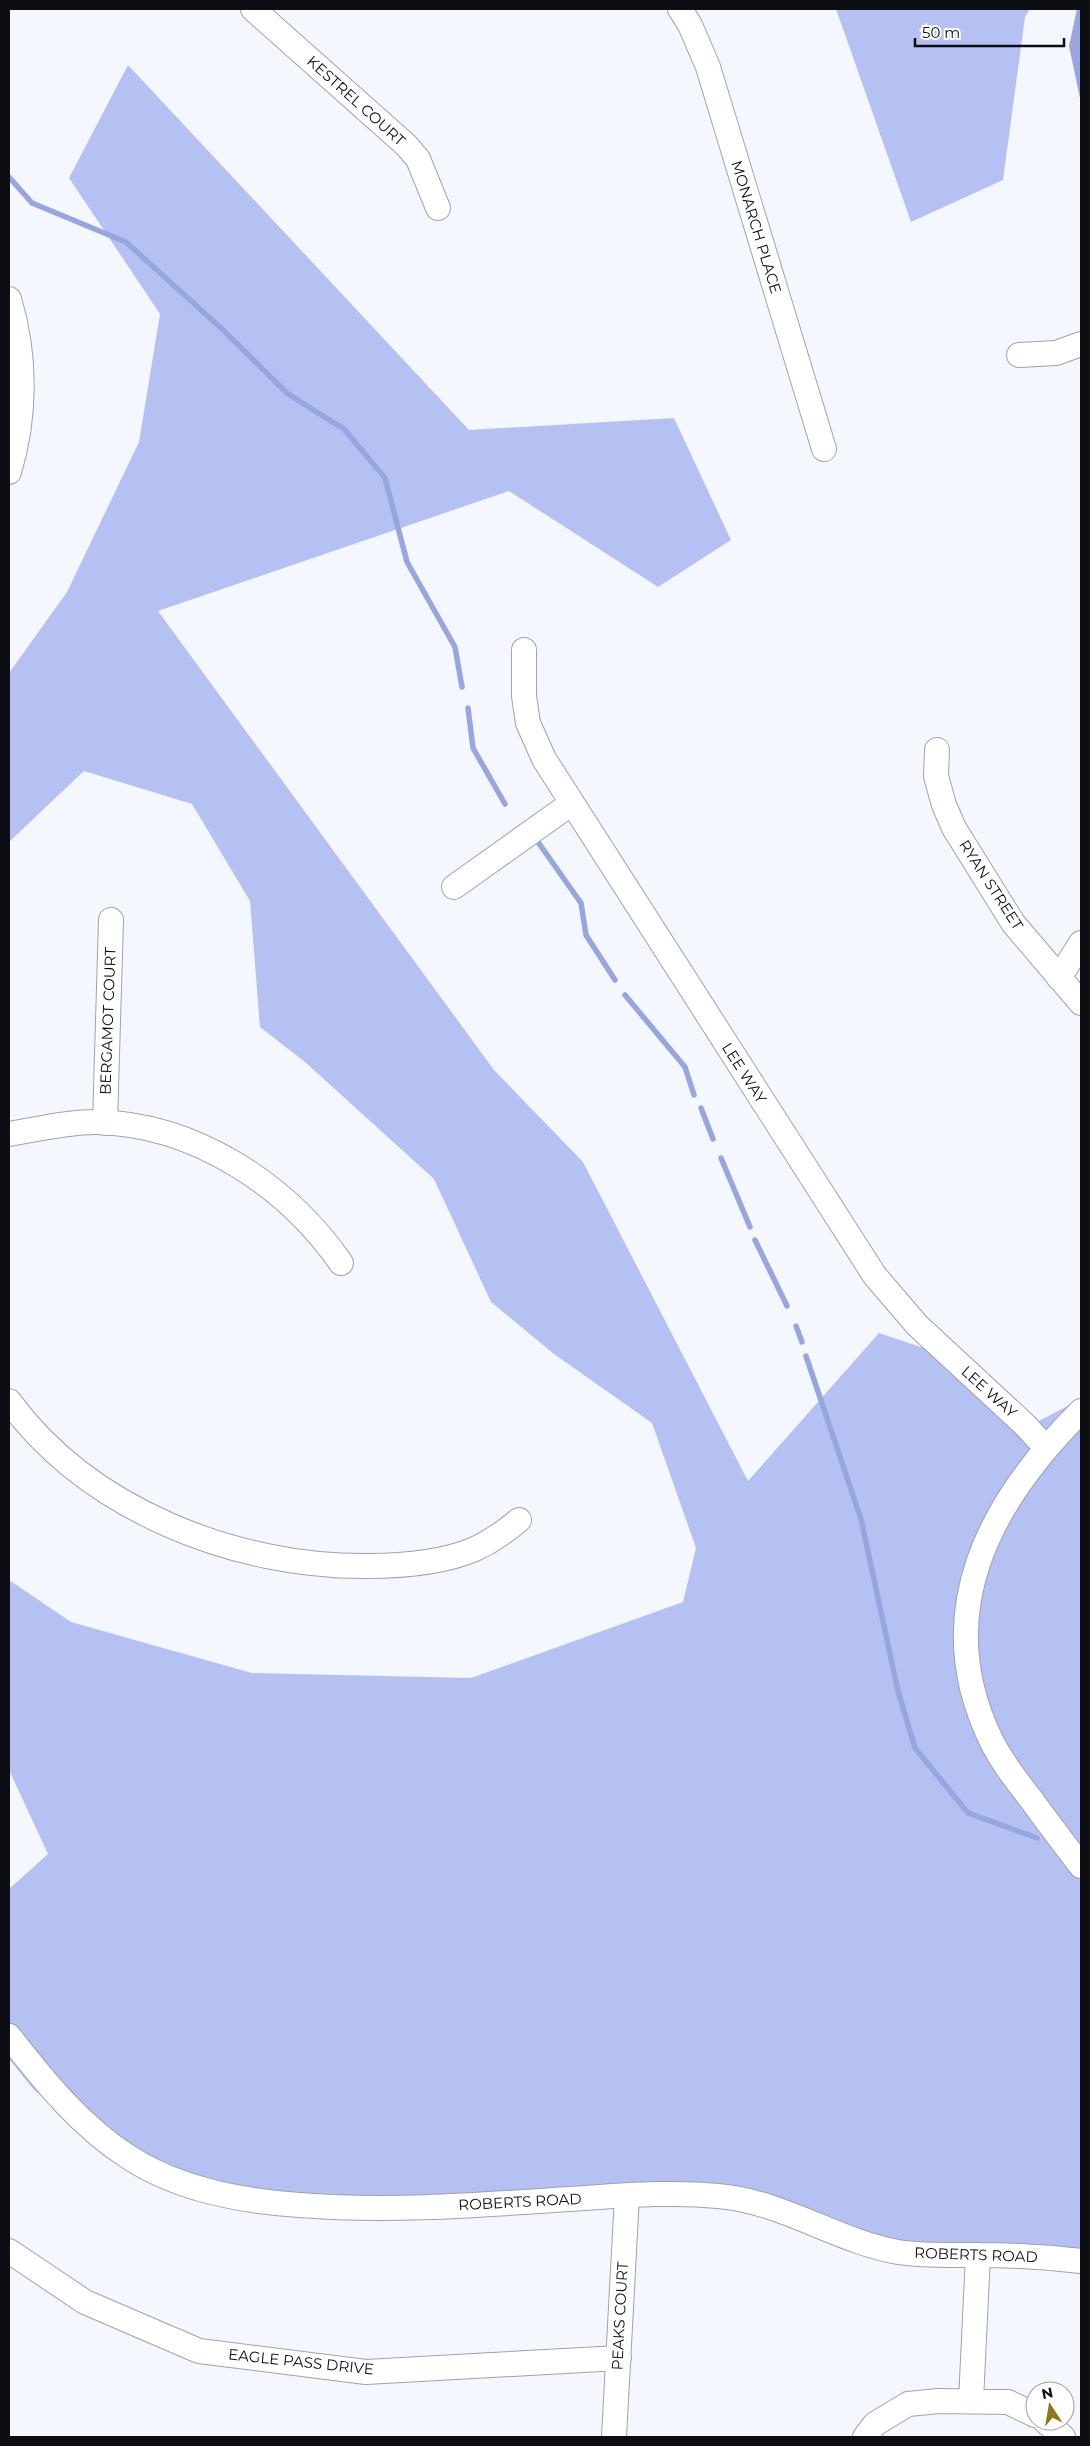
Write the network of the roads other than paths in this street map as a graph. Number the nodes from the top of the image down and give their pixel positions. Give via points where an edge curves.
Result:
1 (253, 9) edge
2 (680, 9) edge
3 (438, 208) dead end
4 (9, 300) edge
5 (1081, 344) edge
6 (1019, 355) dead end
7 (824, 449) dead end
8 (9, 472) edge
9 (524, 650) dead end
10 (937, 750) dead end
11 (572, 803) junction
12 (454, 887) dead end
13 (111, 920) dead end
14 (1081, 943) edge
15 (1060, 978) junction
16 (1081, 1003) edge
17 (105, 1123) junction
18 (9, 1134) edge
19 (341, 1263) dead end
20 (9, 1401) edge
21 (1081, 1410) edge
22 (1046, 1448) junction
23 (519, 1520) dead end
24 (1081, 1866) edge
25 (9, 2036) edge
26 (627, 2196) junction
27 (9, 2251) edge
28 (978, 2255) junction
29 (1081, 2261) edge
30 (619, 2358) junction
31 (972, 2401) junction
32 (1025, 2410) edge
33 (614, 2437) edge
34 (865, 2437) edge

1 - 3 street, KESTREL COURT via 406,145 418,159
2 - 7 street, MONARCH PLACE via 708,67
4 - 8 street via 18,334 22,384 18,434
5 - 6 street via 1056,354
9 - 11 street, LEE WAY via 524,696 528,723 544,758
10 - 15 street, RYAN STREET via 936,776 954,828 1013,923
11 - 12 street
11 - 22 street, LEE WAY via 875,1276 917,1325
13 - 17 street, BERGAMOT COURT
14 - 15 street
15 - 16 street, RYAN STREET
17 - 18 street
17 - 19 street via 138,1126 183,1139 229,1159 271,1187 306,1218
20 - 23 street via 40,1437 74,1468 119,1498 192,1535 270,1558 346,1566 433,1561 475,1549
21 - 22 street
22 - 24 street via 1024,1476 988,1535 970,1594 968,1650 978,1706 991,1739 1004,1763
25 - 26 street, ROBERTS ROAD via 74,2113 111,2144 152,2170 231,2197 340,2208 396,2208
26 - 28 street, ROBERTS ROAD via 716,2195 742,2199 878,2247 941,2256
26 - 30 street, PEAKS COURT
27 - 30 street, EAGLE PASS DRIVE via 84,2302 200,2351 366,2372
28 - 29 street, ROBERTS ROAD
28 - 31 street
30 - 33 street, PEAKS COURT
31 - 32 street via 1008,2402
31 - 34 street via 908,2404 875,2424

